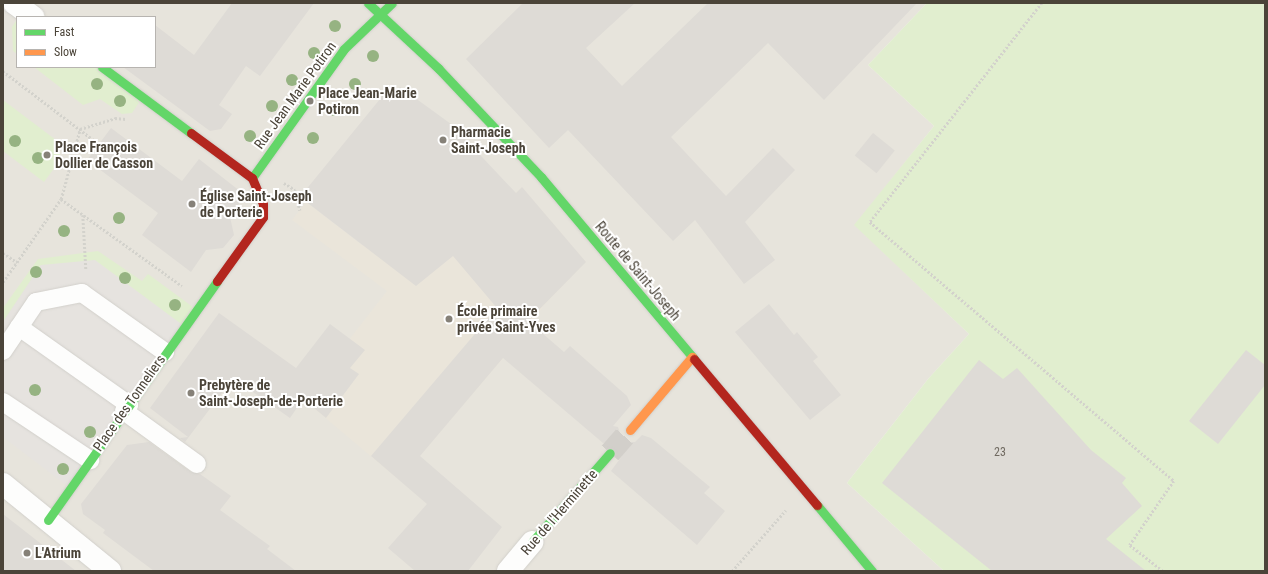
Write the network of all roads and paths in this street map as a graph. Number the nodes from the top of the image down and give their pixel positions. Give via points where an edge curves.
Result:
1 (14, 3) edge
2 (368, 3) edge
3 (392, 3) edge
4 (1042, 3) edge
5 (381, 14) junction
6 (32, 16) edge
7 (103, 68) edge
8 (3, 71) edge
9 (152, 104) junction
10 (80, 129) junction
11 (95, 141) dead end
12 (252, 178) junction
13 (62, 199) junction
14 (83, 215) junction
15 (3, 253) edge
16 (17, 262) junction
17 (3, 282) edge
18 (82, 293) junction
19 (204, 301) junction
20 (19, 328) junction
21 (3, 351) edge
22 (165, 352) junction
23 (692, 357) junction
24 (3, 402) edge
25 (126, 408) junction
26 (630, 430) tunnel mouth
27 (610, 453) tunnel mouth
28 (90, 460) junction
29 (197, 464) dead end
30 (3, 484) edge
31 (803, 492) junction
32 (48, 520) junction
33 (527, 548) joint
34 (104, 569) edge
35 (508, 571) edge
36 (732, 571) edge
37 (872, 571) edge
38 (1163, 571) edge

1 - 6 street
2 - 5 street, Route de Saint-Joseph
3 - 5 street, Rue Jean Marie Potiron
4 - 38 path via 870,222 1174,481 1130,545
5 - 12 street, Rue Jean Marie Potiron via 344,49
5 - 23 street, Route de Saint-Joseph via 438,68 541,176
7 - 9 street
8 - 10 path
9 - 10 path via 138,120 115,118
9 - 12 street
10 - 11 path
10 - 13 path
12 - 19 street, Place des Tonneliers via 263,204 263,217
13 - 14 path
13 - 16 path
14 - 18 path via 87,260
14 - 19 path
15 - 16 path
16 - 17 path
18 - 20 lane via 36,302
18 - 22 lane
19 - 22 street, Place des Tonneliers
20 - 21 lane
20 - 25 lane
22 - 25 street, Place des Tonneliers
23 - 26 street
23 - 31 street, Route de Saint-Joseph
24 - 28 lane
25 - 28 street, Place des Tonneliers
25 - 29 lane
27 - 33 street, Rue de l'Herminette
28 - 32 street, Place des Tonneliers
30 - 32 street
31 - 36 path
31 - 37 street, Route de Saint-Joseph
32 - 34 street
33 - 35 street, Rue de l'Herminette

